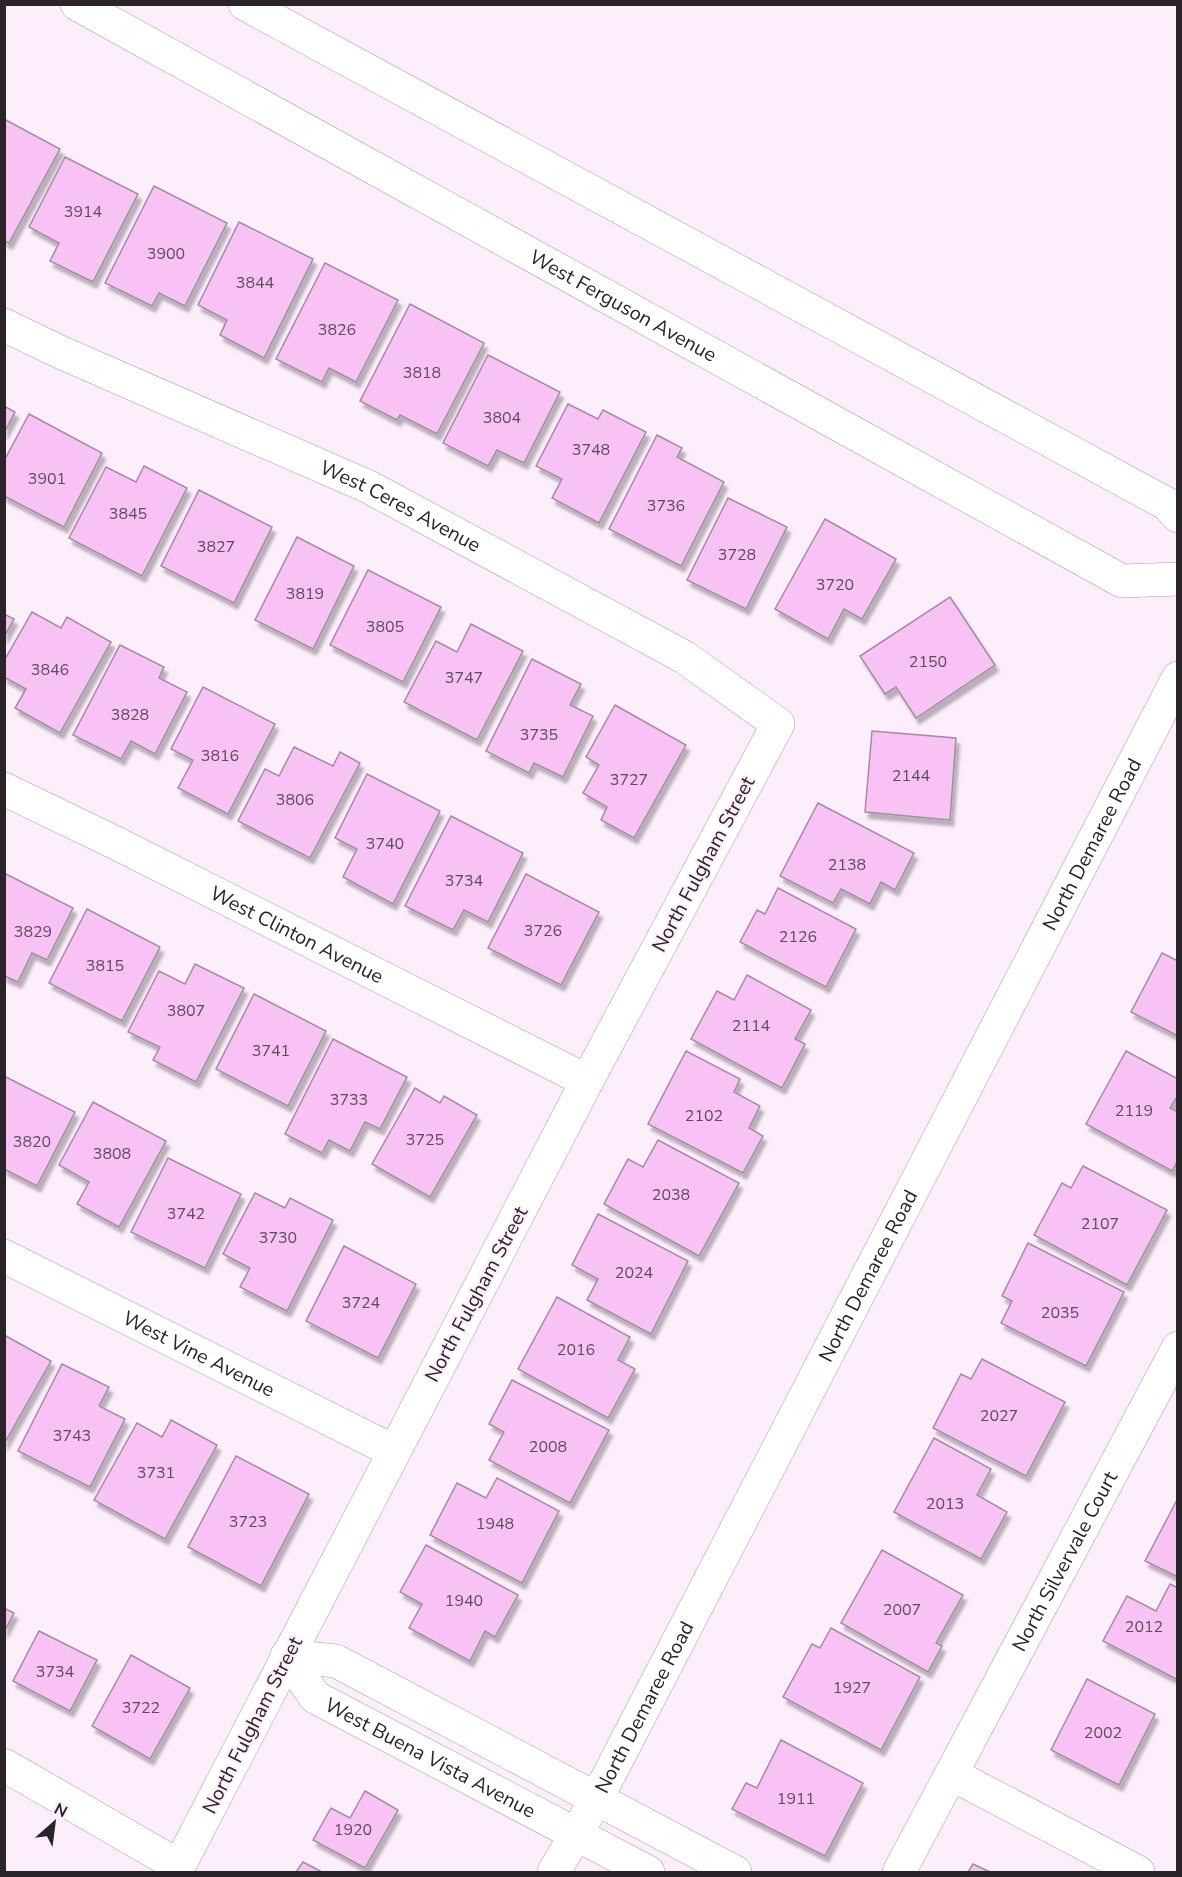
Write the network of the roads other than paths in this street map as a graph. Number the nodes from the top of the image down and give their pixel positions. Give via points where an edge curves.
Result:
1 (76, 4) edge
2 (245, 4) edge
3 (4, 325) edge
4 (1178, 516) edge
5 (1178, 579) edge
6 (1178, 678) edge
7 (778, 724) joint
8 (4, 789) edge
9 (587, 1081) junction
10 (4, 1256) edge
11 (1178, 1348) edge
12 (393, 1451) junction
13 (287, 1656) junction
14 (4, 1766) edge
15 (953, 1775) junction
16 (597, 1798) junction
17 (576, 1835) junction
18 (554, 1872) edge
19 (648, 1872) edge
20 (735, 1872) edge
21 (899, 1872) edge
22 (1138, 1872) edge

1 - 5 street, West Ferguson Avenue via 1122,581
2 - 4 street via 1167,504
3 - 7 street, West Ceres Avenue via 369,487 684,657
6 - 16 street, North Demaree Road
7 - 9 street, North Fulgham Street
8 - 9 street, West Clinton Avenue
9 - 12 street, North Fulgham Street
10 - 12 street, West Vine Avenue
11 - 15 street, North Silvervale Court
12 - 13 street, North Fulgham Street
13 - 14 street, North Fulgham Street via 179,1866
13 - 16 street via 336,1660
13 - 17 street, West Buena Vista Avenue via 315,1697
15 - 21 street, North Silvervale Court
15 - 22 street
16 - 17 street, North Demaree Road
16 - 20 street
17 - 18 street, North Demaree Road
17 - 19 street

